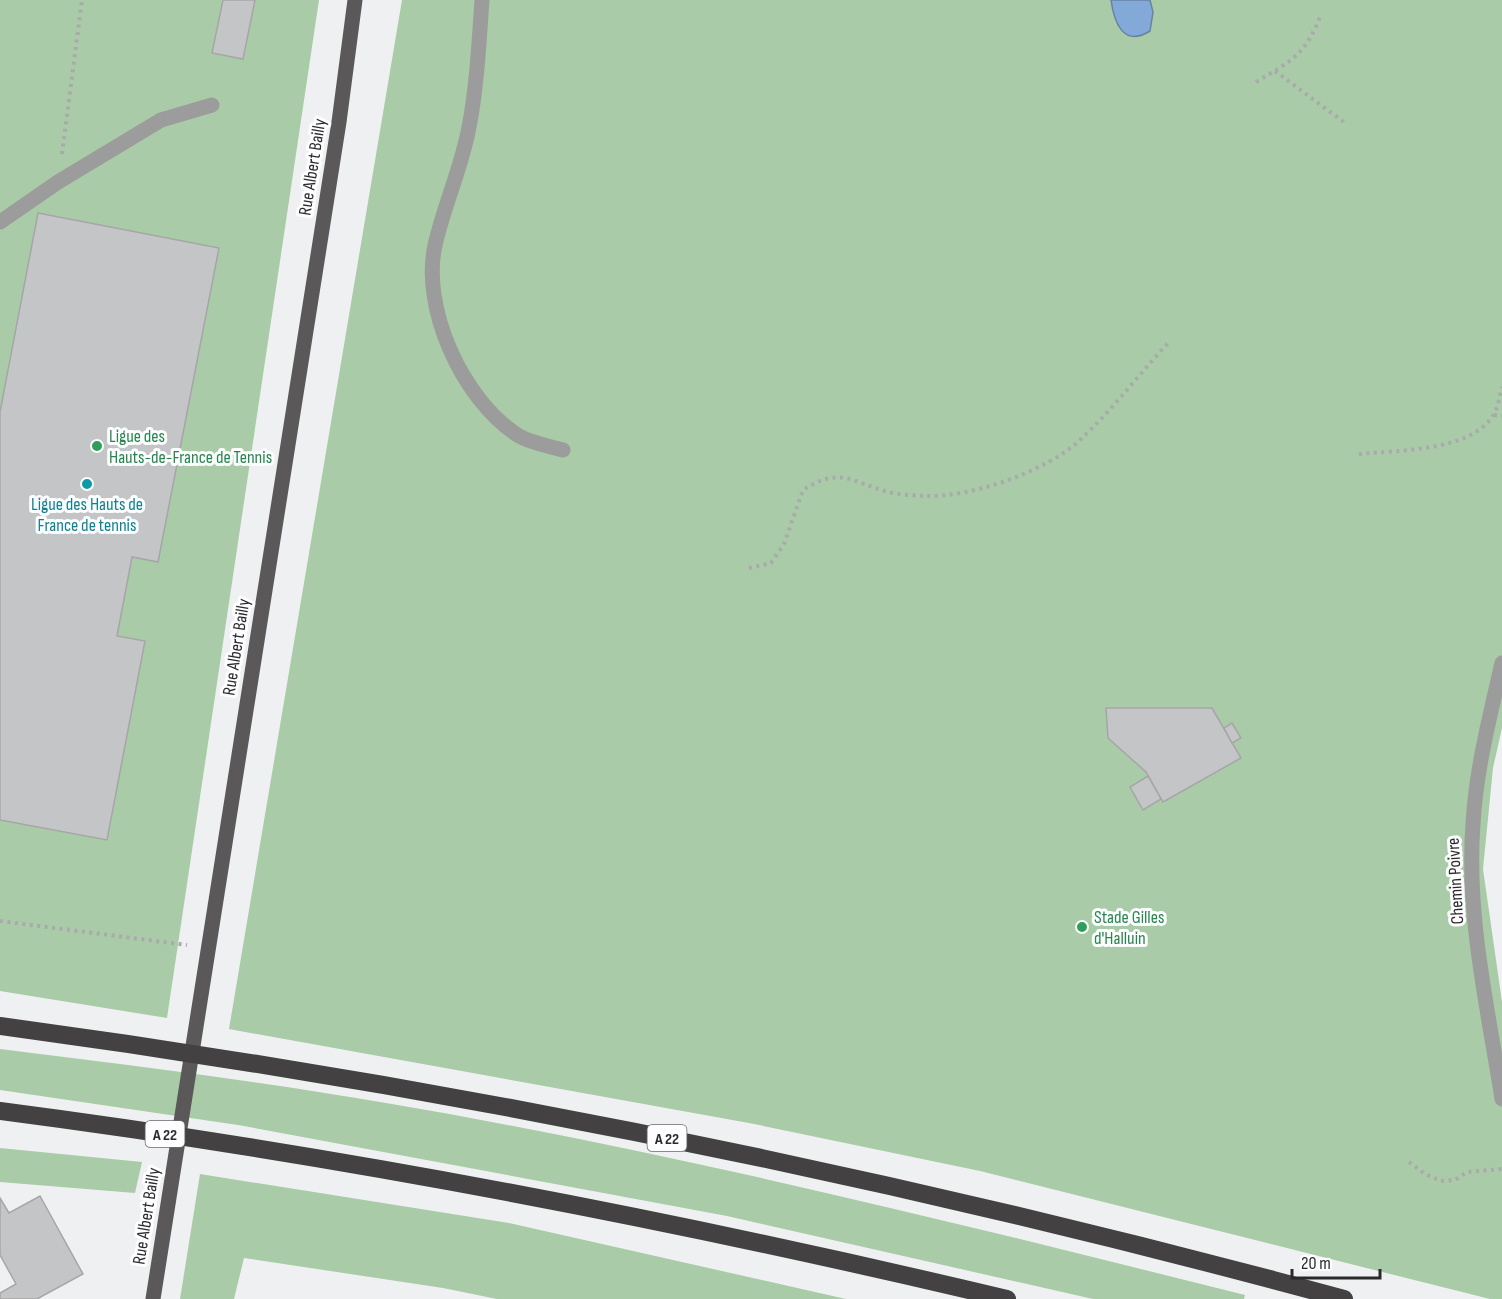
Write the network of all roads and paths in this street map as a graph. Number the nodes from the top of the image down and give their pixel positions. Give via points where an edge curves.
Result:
1 (82, 0) edge
2 (355, 0) edge
3 (482, 0) edge
4 (1321, 15) dead end
5 (1275, 71) junction
6 (1256, 82) dead end
7 (212, 105) dead end
8 (1346, 123) dead end
9 (58, 182) junction
10 (0, 222) edge
11 (1170, 341) dead end
12 (1502, 387) edge
13 (1494, 415) junction
14 (1502, 416) edge
15 (563, 450) dead end
16 (1359, 454) dead end
17 (749, 568) dead end
18 (1502, 663) edge
19 (0, 921) edge
20 (189, 946) dead end
21 (0, 1022) edge
22 (0, 1026) edge
23 (62, 1035) junction
24 (1502, 1099) edge
25 (0, 1111) edge
26 (1409, 1162) dead end
27 (1502, 1169) edge
28 (153, 1299) edge
29 (1007, 1299) edge
30 (1344, 1299) edge

1 - 9 path
2 - 28 main road, Rue Albert Bailly
3 - 15 street via 469,127 435,242 431,280 442,335 487,408 520,436
4 - 5 path via 1300,54
5 - 6 path
5 - 8 path
7 - 9 street via 161,120
9 - 10 street
11 - 17 path via 1080,441 1025,474 978,489 927,496 890,492 844,476 826,477 803,489 784,544 771,563
12 - 13 path
13 - 14 path
13 - 16 path via 1475,433 1442,446
18 - 24 street, Chemin Poivre via 1477,780 1472,859 1474,913
19 - 20 path
21 - 23 highway
22 - 23 highway, A 22
23 - 30 highway, A 22 via 334,1077 708,1146 1094,1234
25 - 29 highway, A 22 via 390,1170 771,1245
26 - 27 path via 1441,1181 1455,1180 1467,1172

